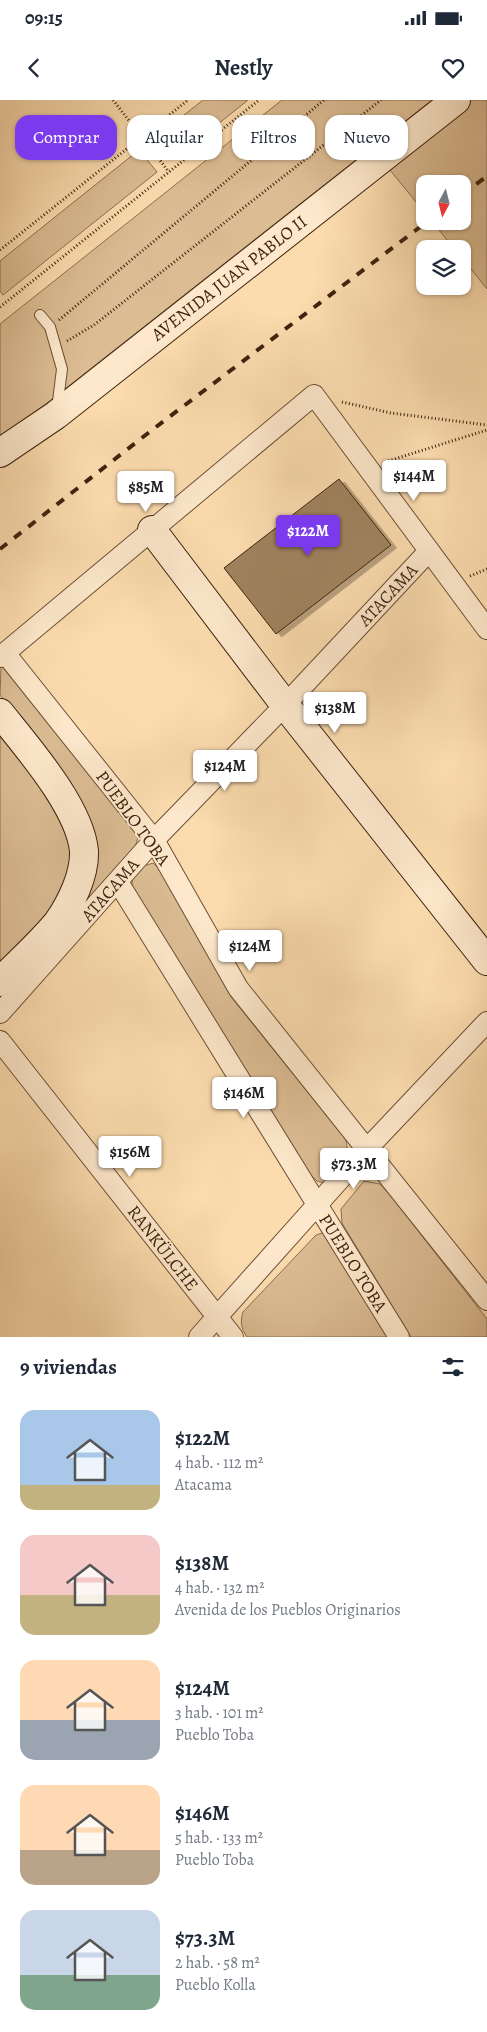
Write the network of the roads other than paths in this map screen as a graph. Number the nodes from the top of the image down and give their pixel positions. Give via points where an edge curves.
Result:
1 (456, 100) edge
2 (40, 315) dead end
3 (56, 415) junction
4 (0, 453) edge
5 (152, 530) junction
6 (429, 551) junction
7 (487, 629) edge
8 (2, 655) edge
9 (285, 705) junction
10 (0, 713) edge
11 (154, 840) junction
12 (118, 882) junction
13 (487, 961) edge
14 (0, 982) edge
15 (0, 1013) edge
16 (487, 1022) edge
17 (0, 1041) edge
18 (366, 1150) junction
19 (317, 1204) junction
20 (487, 1300) edge
21 (218, 1318) junction
22 (199, 1337) edge
23 (233, 1337) edge
24 (399, 1337) edge

1 - 3 main road, AVENIDA JUAN PABLO II
2 - 3 lane via 50,327 62,369
3 - 4 main road, AVENIDA JUAN PABLO II
5 - 6 street via 314,395
5 - 8 street
5 - 9 main road
6 - 7 street
6 - 9 street, ATACAMA
8 - 11 street, PUEBLO TOBA
9 - 11 street, ATACAMA
9 - 13 main road
10 - 14 main road via 66,803 78,827 84,853 78,883 61,917
11 - 12 street, ATACAMA
11 - 18 street, PUEBLO TOBA via 238,988
12 - 15 street, ATACAMA
12 - 19 street, PUEBLO TOBA
16 - 18 street
17 - 21 street, RANKÜLCHE
18 - 19 street
18 - 20 street, PUEBLO TOBA
19 - 21 street
19 - 24 street, PUEBLO TOBA
21 - 22 street
21 - 23 street, RANKÜLCHE

